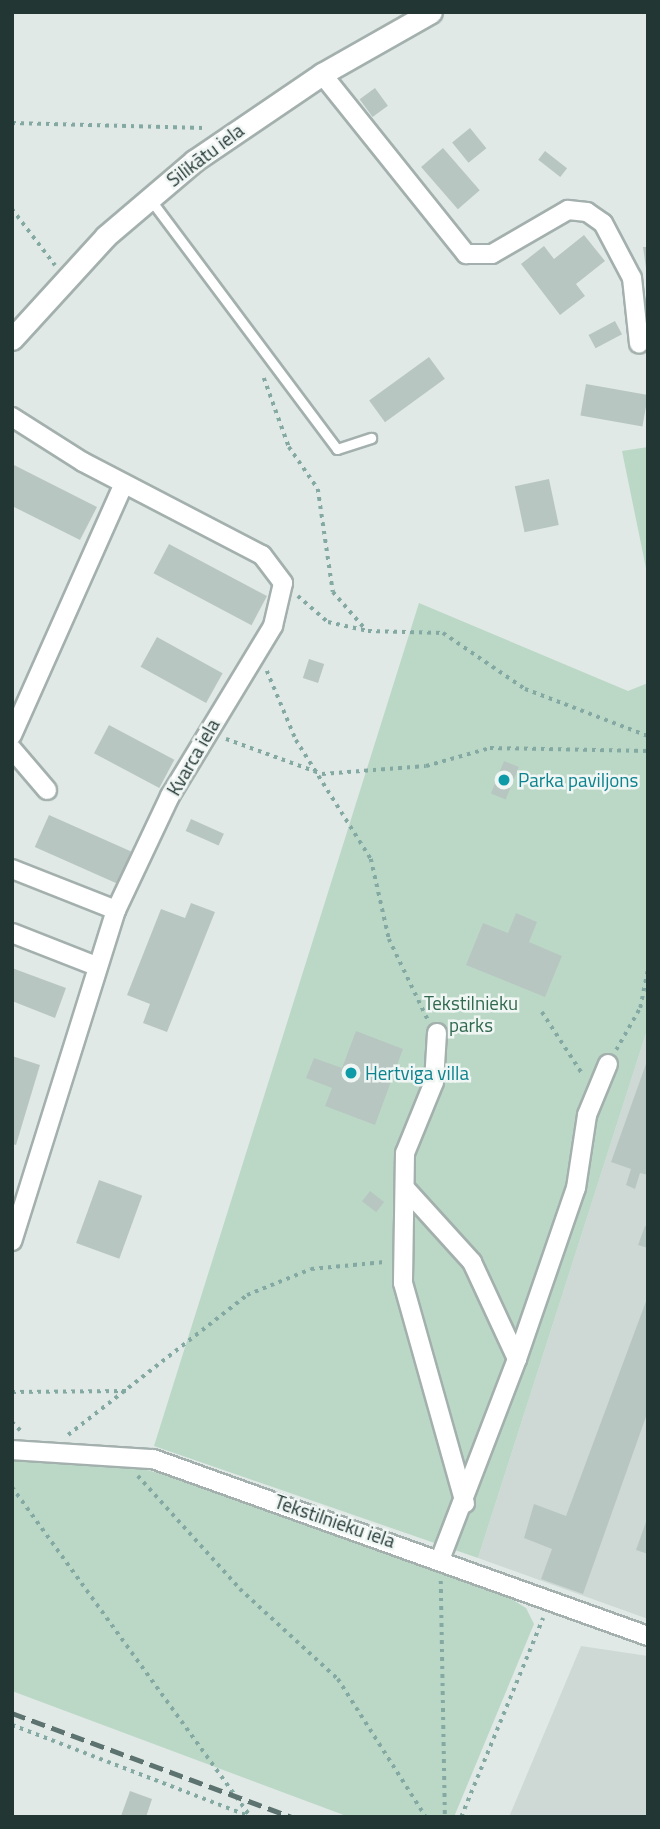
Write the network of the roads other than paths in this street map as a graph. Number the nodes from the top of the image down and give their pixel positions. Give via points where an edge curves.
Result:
1 (431, 12) edge
2 (322, 74) junction
3 (149, 198) junction
4 (12, 339) edge
5 (639, 344) dead end
6 (12, 417) edge
7 (371, 438) dead end
8 (124, 484) junction
9 (12, 735) edge
10 (12, 749) edge
11 (47, 790) dead end
12 (12, 869) edge
13 (116, 910) junction
14 (12, 933) edge
15 (96, 965) junction
16 (437, 1033) road end
17 (608, 1064) road end
18 (405, 1188) junction
19 (12, 1241) edge
20 (517, 1359) junction
21 (12, 1450) edge
22 (465, 1503) junction
23 (441, 1557) junction
24 (648, 1636) edge

1 - 2 main road, Silikātu iela
2 - 3 main road, Silikātu iela
2 - 5 street via 472,257 492,254 568,210 587,212 603,223 632,278
3 - 4 main road, Silikātu iela via 66,275
3 - 7 lane via 337,449
6 - 8 street
8 - 9 street
8 - 13 street, Kvarca iela via 262,555 283,583 273,626 170,796
10 - 11 street
12 - 13 street
13 - 15 street, Kvarca iela
14 - 15 street
15 - 19 street, Kvarca iela
16 - 18 street via 439,1058 405,1153
17 - 20 street via 594,1091 576,1188
18 - 20 street via 472,1262
18 - 22 street via 407,1305
20 - 22 street
21 - 23 street, Tekstilnieku iela via 153,1459
22 - 23 street
23 - 24 street, Tekstilnieku iela

